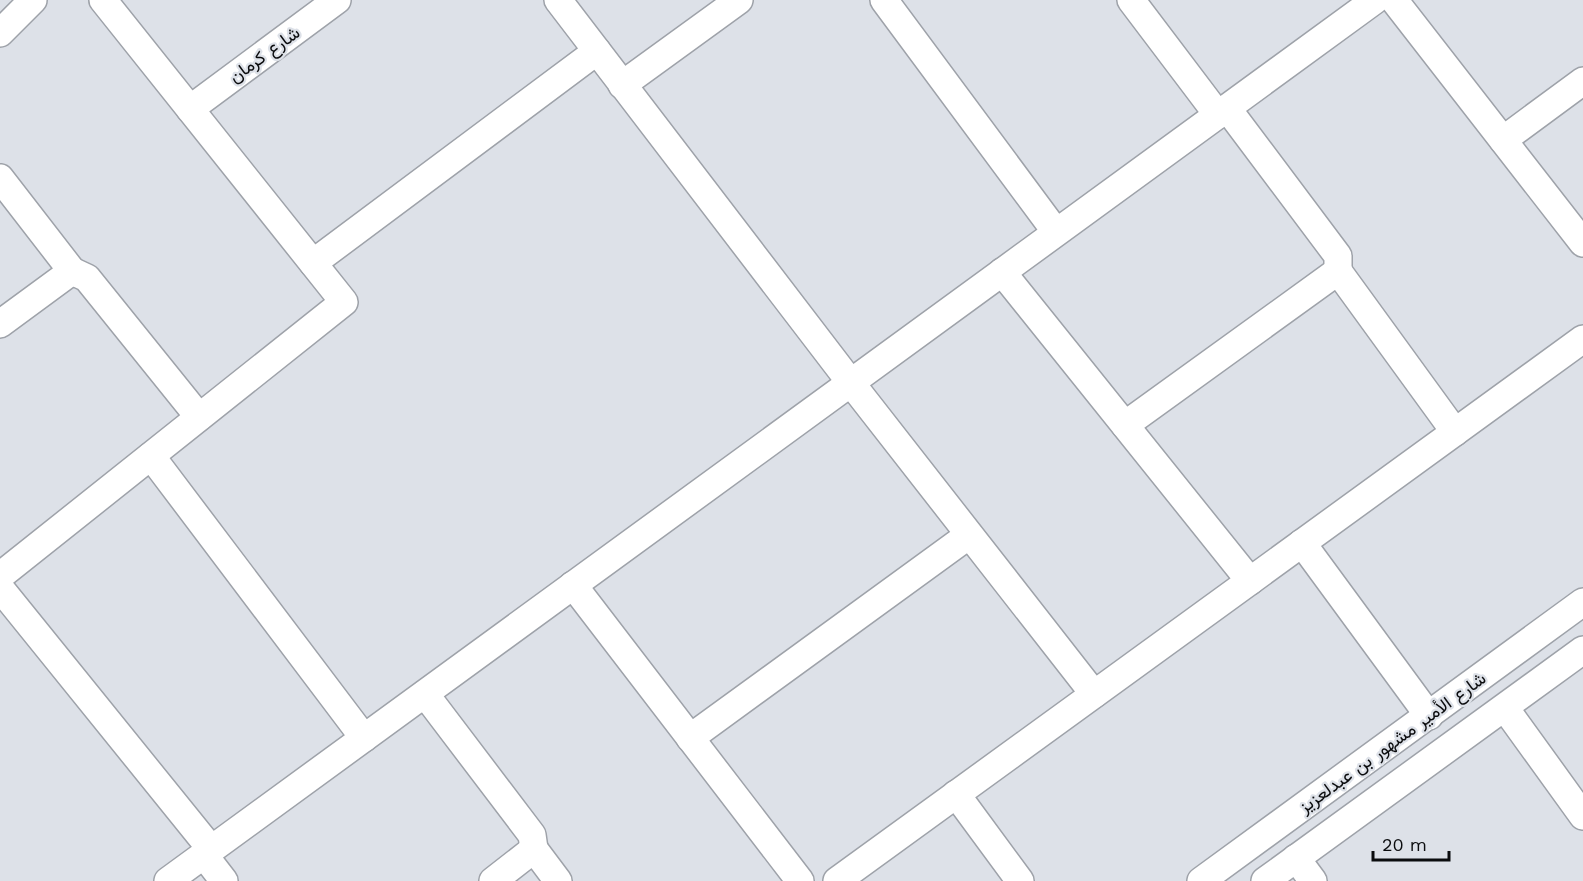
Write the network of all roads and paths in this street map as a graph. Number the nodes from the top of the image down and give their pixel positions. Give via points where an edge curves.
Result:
1 (33, 0) edge
2 (103, 0) edge
3 (338, 0) edge
4 (558, 0) edge
5 (739, 0) edge
6 (885, 0) edge
7 (1131, 0) edge
8 (1375, 0) edge
9 (1394, 0) edge
10 (0, 33) edge
11 (597, 51) junction
12 (1583, 81) edge
13 (622, 85) junction
14 (190, 109) junction
15 (1222, 111) junction
16 (1503, 140) junction
17 (0, 178) edge
18 (1056, 232) junction
19 (1583, 243) edge
20 (313, 263) junction
21 (1338, 271) junction
22 (72, 272) junction
23 (1002, 272) junction
24 (0, 324) edge
25 (1583, 339) edge
26 (851, 383) junction
27 (199, 417) junction
28 (1125, 425) junction
29 (1455, 432) junction
30 (151, 456) junction
31 (969, 535) junction
32 (1302, 543) junction
33 (0, 576) edge
34 (1250, 581) junction
35 (573, 585) junction
36 (0, 588) edge
37 (1583, 602) edge
38 (1583, 650) edge
39 (425, 694) junction
40 (1094, 694) junction
41 (1505, 708) junction
42 (1429, 716) junction
43 (364, 738) junction
44 (690, 738) junction
45 (956, 794) junction
46 (1583, 816) edge
47 (534, 849) junction
48 (208, 852) junction
49 (1296, 858) junction
50 (168, 881) edge
51 (224, 881) edge
52 (493, 881) edge
53 (558, 881) edge
54 (800, 881) edge
55 (837, 881) edge
56 (1020, 881) edge
57 (1201, 881) edge
58 (1265, 881) edge
59 (1313, 881) edge

1 - 10 street
2 - 14 street
3 - 14 street, شارع كرمان
4 - 11 street
5 - 13 street
6 - 18 street
7 - 15 street
8 - 15 street
9 - 16 street
11 - 13 street
11 - 20 street
12 - 16 street
13 - 26 street
14 - 20 street
15 - 18 street
15 - 21 street via 1338,256
16 - 19 street
17 - 22 street
18 - 23 street
20 - 27 street via 344,302
21 - 28 street
21 - 29 street
22 - 24 street
22 - 27 street via 87,278
23 - 26 street
23 - 28 street
25 - 29 street
26 - 31 street
26 - 35 street
27 - 30 street
28 - 34 street
29 - 32 street
30 - 33 street
30 - 43 street
31 - 40 street
31 - 44 street
32 - 34 street
32 - 42 street
34 - 40 street
35 - 39 street
35 - 44 street
36 - 48 street
37 - 42 street, شارع الأمير مشهور بن عبدلعزيز
38 - 41 street, شارع الأمير مشهور بن عبدلعزيز
39 - 43 street
39 - 47 street via 532,835
40 - 45 street
41 - 46 street
41 - 49 street, شارع الأمير مشهور بن عبدلعزيز
42 - 57 street, شارع الأمير مشهور بن عبدلعزيز
43 - 48 street
44 - 54 street
45 - 55 street
45 - 56 street
47 - 52 street
47 - 53 street
48 - 50 street
48 - 51 street
49 - 58 street, شارع الأمير مشهور بن عبدلعزيز
49 - 59 street

